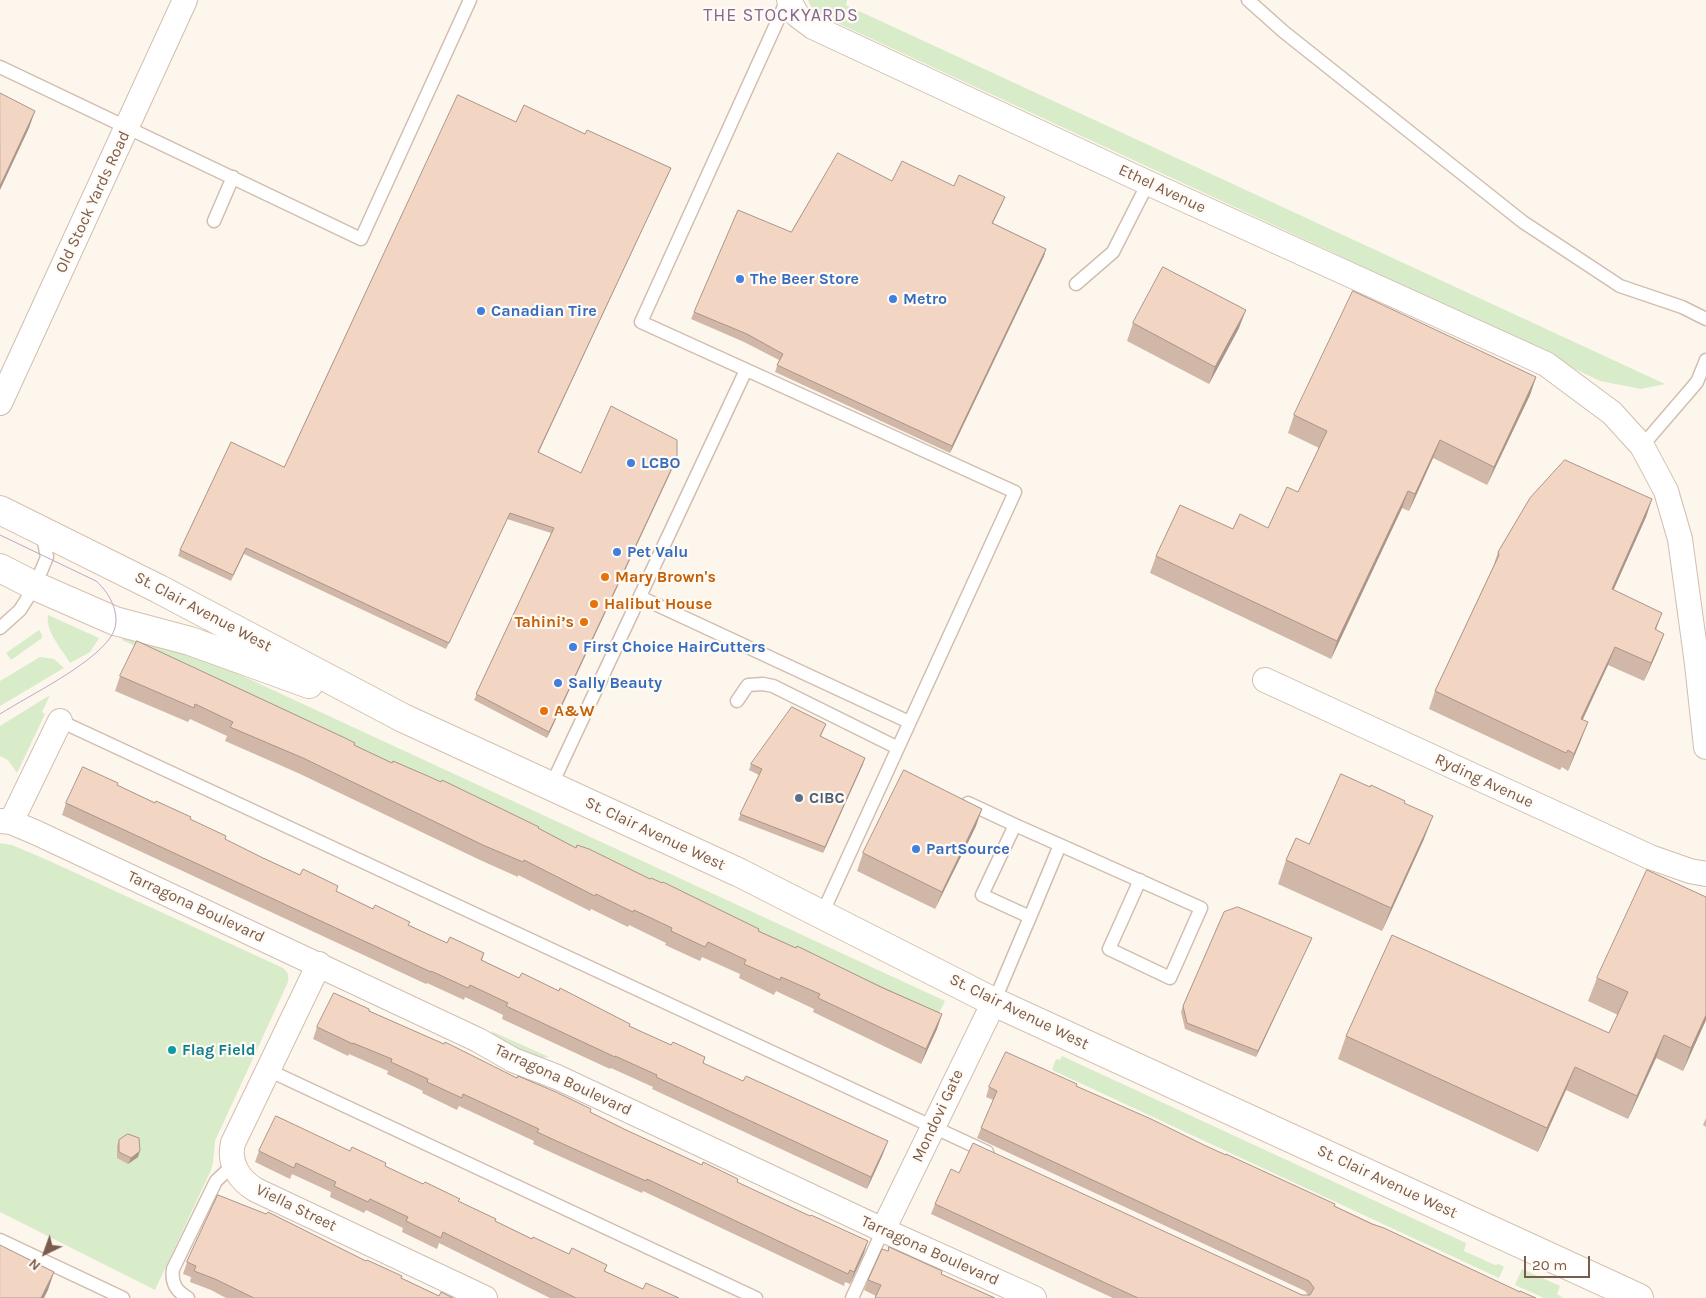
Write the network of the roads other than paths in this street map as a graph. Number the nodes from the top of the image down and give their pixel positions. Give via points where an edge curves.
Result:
1 (186, 0) edge
2 (470, 0) edge
3 (788, 0) edge
4 (1248, 0) edge
5 (0, 67) edge
6 (128, 127) junction
7 (232, 177) junction
8 (1148, 183) junction
9 (214, 221) dead end
10 (1076, 284) dead end
11 (1706, 319) edge
12 (1706, 360) edge
13 (746, 370) junction
14 (0, 403) edge
15 (1642, 446) junction
16 (0, 510) edge
17 (41, 530) junction
18 (0, 568) edge
19 (35, 586) junction
20 (640, 597) junction
21 (0, 628) edge
22 (1265, 680) dead end
23 (737, 701) dead end
24 (404, 718) junction
25 (60, 721) joint
26 (909, 722) junction
27 (1706, 747) edge
28 (898, 748) junction
29 (552, 786) junction
30 (957, 798) edge
31 (5, 822) edge
32 (1015, 825) junction
33 (1060, 846) junction
34 (1706, 874) edge
35 (1140, 880) junction
36 (822, 914) junction
37 (1030, 917) junction
38 (319, 964) junction
39 (994, 1002) junction
40 (268, 1070) junction
41 (934, 1127) junction
42 (1000, 1158) edge
43 (234, 1164) junction
44 (883, 1230) junction
45 (0, 1240) edge
46 (1605, 1291) edge
47 (123, 1298) edge
48 (188, 1298) edge
49 (485, 1298) edge
50 (756, 1298) edge
51 (852, 1298) edge
52 (1034, 1298) edge
53 (1639, 1298) edge

1 - 6 street, Old Stock Yards Road
2 - 7 lane via 362,239
3 - 8 street, Ethel Avenue via 798,15 813,27
3 - 13 lane via 641,322
4 - 11 lane via 1523,222 1620,286 1682,307
5 - 6 lane
6 - 7 lane
6 - 14 street, Old Stock Yards Road
7 - 9 lane
8 - 10 lane via 1113,252
8 - 15 street, Ethel Avenue via 1546,364 1612,413
12 - 15 lane via 1697,382
13 - 20 lane
13 - 26 lane via 1015,492
15 - 27 street, Ethel Avenue via 1666,491 1680,539
16 - 17 main road, St. Clair Avenue West
17 - 19 lane via 47,557
17 - 24 main road, St. Clair Avenue West
18 - 19 main road, St. Clair Avenue West
19 - 21 lane via 20,610
19 - 24 main road, St. Clair Avenue West via 115,622 190,641
20 - 26 lane
20 - 29 lane
22 - 34 street, Ryding Avenue via 1650,857
23 - 28 lane via 748,685 773,686
24 - 29 main road, St. Clair Avenue West
25 - 31 street
25 - 41 lane
26 - 28 lane
28 - 36 lane
29 - 36 main road, St. Clair Avenue West
30 - 32 lane
31 - 38 street, Tarragona Boulevard
32 - 33 lane
32 - 37 lane via 982,895
33 - 35 lane
33 - 37 lane
35 - 35 lane via 1201,908 1170,978 1109,949
36 - 39 main road, St. Clair Avenue West
37 - 39 lane
38 - 40 street
38 - 44 street, Tarragona Boulevard via 513,1060 557,1077
39 - 41 street, Mondovi Gate
39 - 46 main road, St. Clair Avenue West
40 - 43 street via 233,1143
40 - 50 lane
41 - 42 lane
41 - 44 street, Mondovi Gate
43 - 48 lane via 216,1181 173,1269 174,1284
43 - 49 street, Viella Street via 239,1175 256,1190
44 - 51 lane
44 - 52 street, Tarragona Boulevard
45 - 47 lane
46 - 53 main road, St. Clair Avenue West

